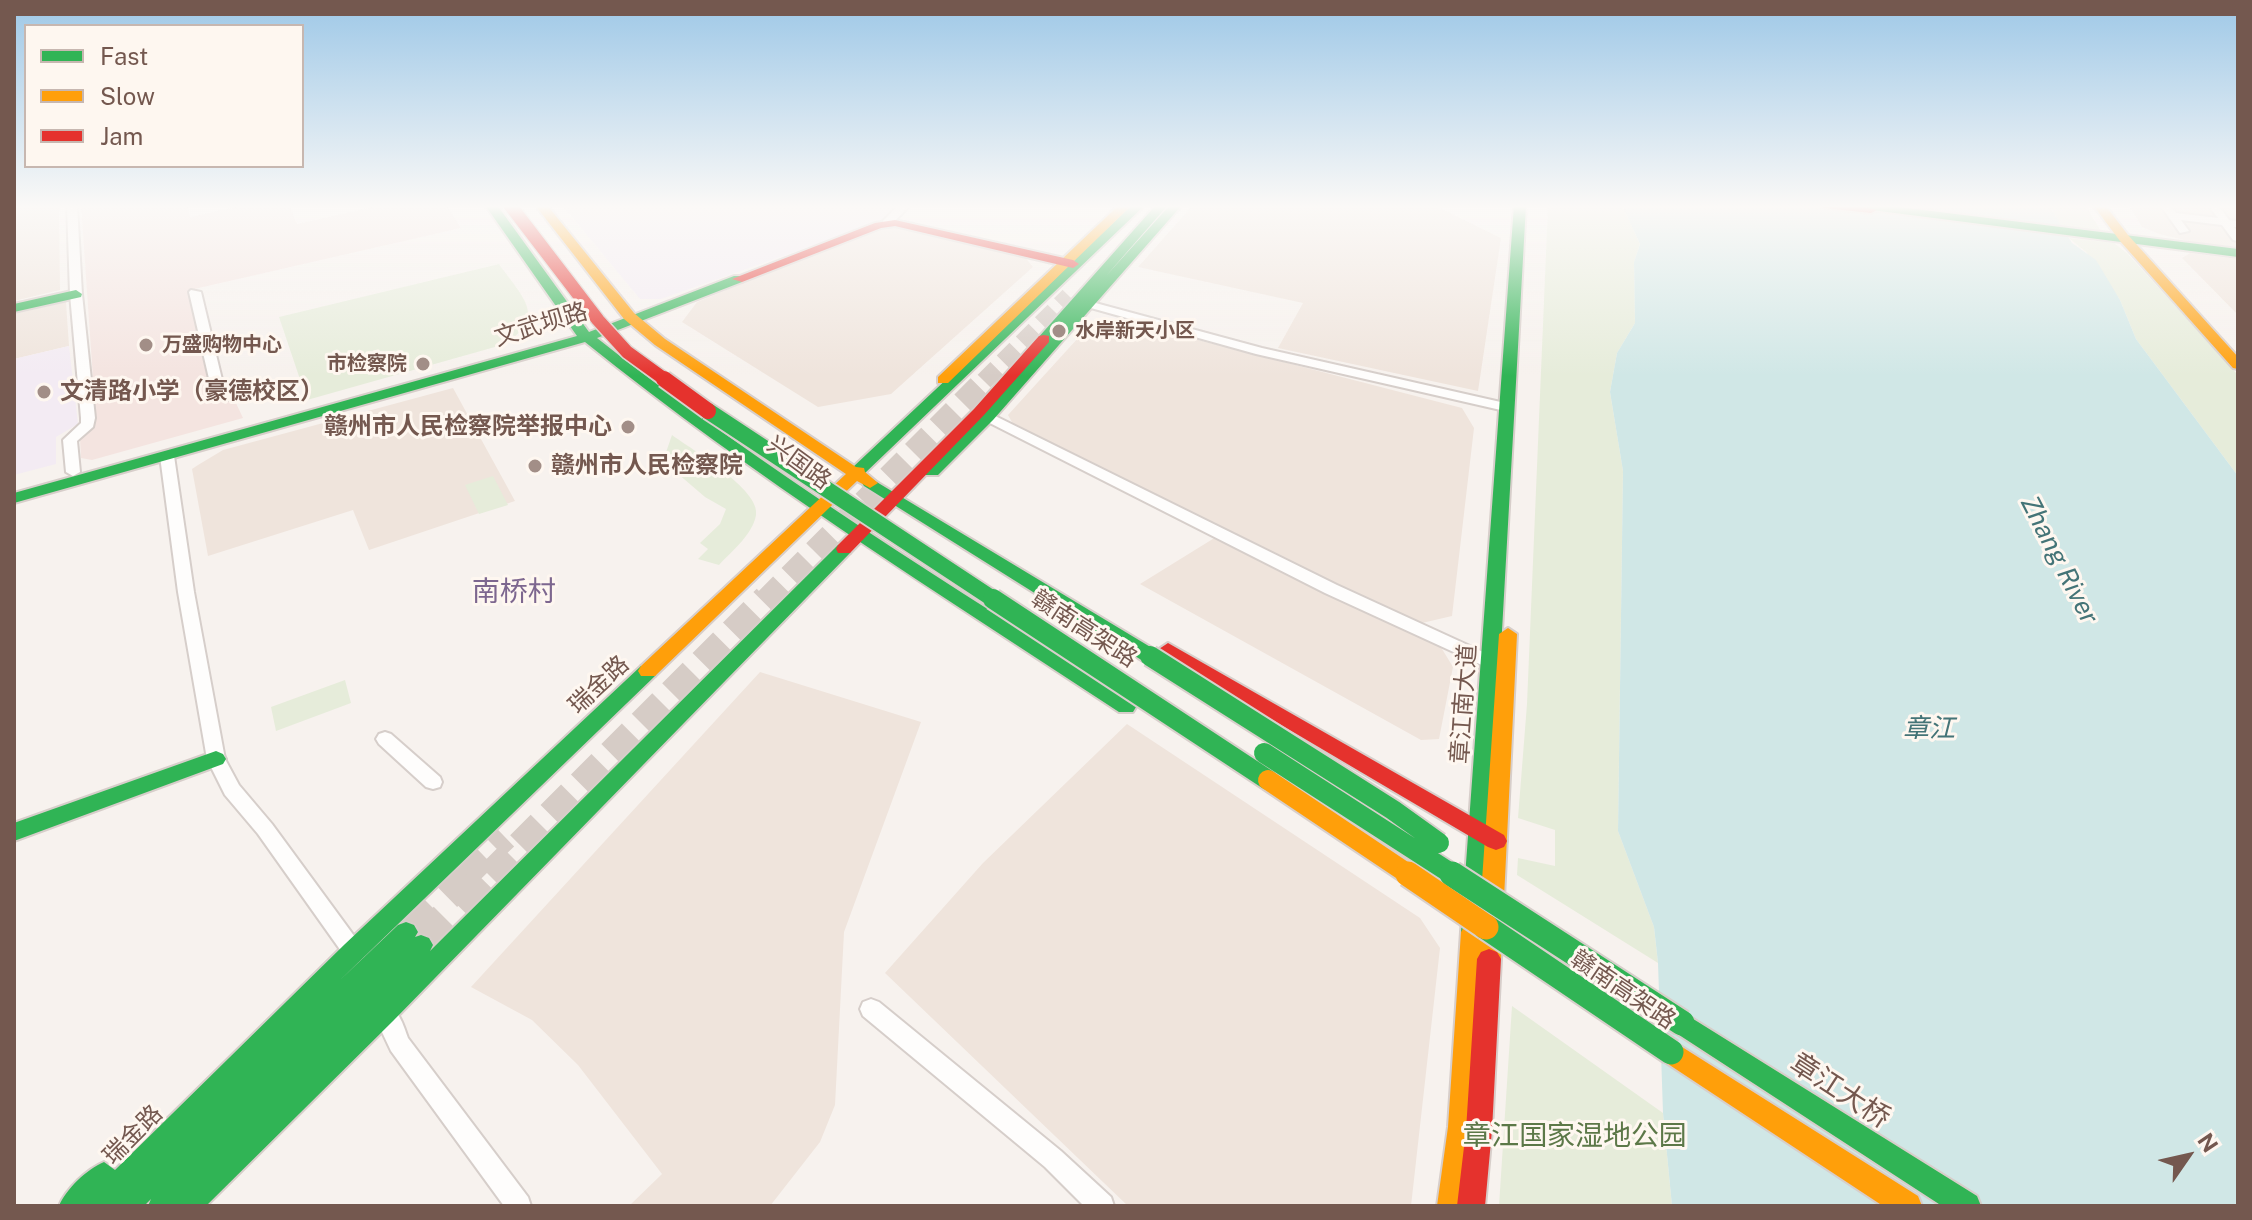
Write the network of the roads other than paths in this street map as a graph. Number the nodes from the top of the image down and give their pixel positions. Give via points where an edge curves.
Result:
1 (75, 262) edge
2 (532, 262) edge
3 (554, 262) edge
4 (573, 262) edge
5 (586, 262) edge
6 (784, 262) edge
7 (1063, 262) edge
8 (1099, 262) edge
9 (1107, 262) edge
10 (1113, 262) edge
11 (1516, 262) edge
12 (1529, 262) edge
13 (2144, 262) edge
14 (2147, 262) edge
15 (1068, 263) joint
16 (195, 292) dead end
17 (76, 294) junction
18 (1073, 298) junction
19 (14, 308) edge
20 (631, 319) junction
21 (583, 334) junction
22 (2238, 348) edge
23 (2238, 365) edge
24 (243, 397) dead end
25 (1505, 407) junction
26 (984, 414) junction
27 (167, 456) junction
28 (73, 472) junction
29 (853, 472) junction
30 (14, 488) edge
31 (14, 498) edge
32 (897, 500) junction
33 (816, 505) junction
34 (861, 536) junction
35 (960, 540) junction
36 (972, 605) junction
37 (1106, 651) dead end
38 (1490, 662) junction
39 (385, 739) dead end
40 (1253, 746) dead end
41 (216, 759) junction
42 (433, 782) dead end
43 (1244, 787) dead end
44 (1480, 831) junction
45 (14, 832) edge
46 (1496, 841) junction
47 (1350, 857) dead end
48 (1473, 929) junction
49 (406, 932) tunnel mouth
50 (1490, 940) junction
51 (421, 945) tunnel mouth
52 (350, 946) junction
53 (871, 1009) dead end
54 (388, 1018) junction
55 (1682, 1023) junction
56 (1671, 1052) junction
57 (73, 1206) edge
58 (98, 1206) edge
59 (124, 1206) edge
60 (162, 1206) edge
61 (186, 1206) edge
62 (209, 1206) edge
63 (519, 1206) edge
64 (1102, 1206) edge
65 (1451, 1206) edge
66 (1471, 1206) edge
67 (1908, 1206) edge
68 (1967, 1206) edge

1 - 17 street
2 - 21 main road, 兴国路
3 - 56 main road, 赣南高架路, bridge via 627,352 673,388 1130,687
4 - 37 main road, 赣南高架路 via 646,347 695,383
5 - 20 main road, 兴国路
6 - 20 main road, 文武坝路
7 - 15 main road
8 - 18 main road
9 - 18 main road
10 - 18 main road
11 - 25 main road, 章江南大道
12 - 46 main road, 章江南大道
13 - 23 main road
14 - 22 main road
15 - 29 main road, 瑞金路
16 - 24 street via 219,396
17 - 19 main road
17 - 28 street via 88,424 70,440
18 - 25 street via 1260,351
18 - 26 main road
20 - 21 main road, 文武坝路
20 - 29 main road, 兴国路
21 - 27 main road, 文武坝路
21 - 28 main road, 文武坝路
21 - 33 main road, 兴国路
25 - 38 main road, 章江南大道
26 - 32 main road
26 - 38 street via 1331,589
27 - 31 main road, 文武坝路
27 - 41 street
28 - 30 main road, 文武坝路
29 - 32 main road, 兴国路
29 - 33 main road, 瑞金路
32 - 34 main road
32 - 35 main road, 兴国路
33 - 34 main road, 兴国路
33 - 52 main road, 瑞金路 via 765,562
34 - 36 main road, 兴国路
34 - 54 main road
35 - 44 main road via 1146,636
35 - 55 main road, 兴国路, bridge via 1393,810
36 - 43 main road, 兴国路
36 - 48 main road via 1016,626
38 - 44 main road, 章江南大道
39 - 42 street
40 - 55 main road, 赣南高架路, bridge
41 - 45 main road
41 - 52 street via 232,790
44 - 46 main road
44 - 48 main road, 章江南大道
46 - 50 main road, 章江南大道
47 - 56 main road, bridge via 1600,1025
48 - 50 main road
48 - 65 main road, 章江南大道
49 - 59 main road
50 - 66 main road, 章江南大道
51 - 60 main road
52 - 57 main road
52 - 58 main road, 瑞金路
53 - 64 street
54 - 61 main road
54 - 62 main road
54 - 63 street via 399,1044
55 - 68 main road, 章江大桥
56 - 67 main road

